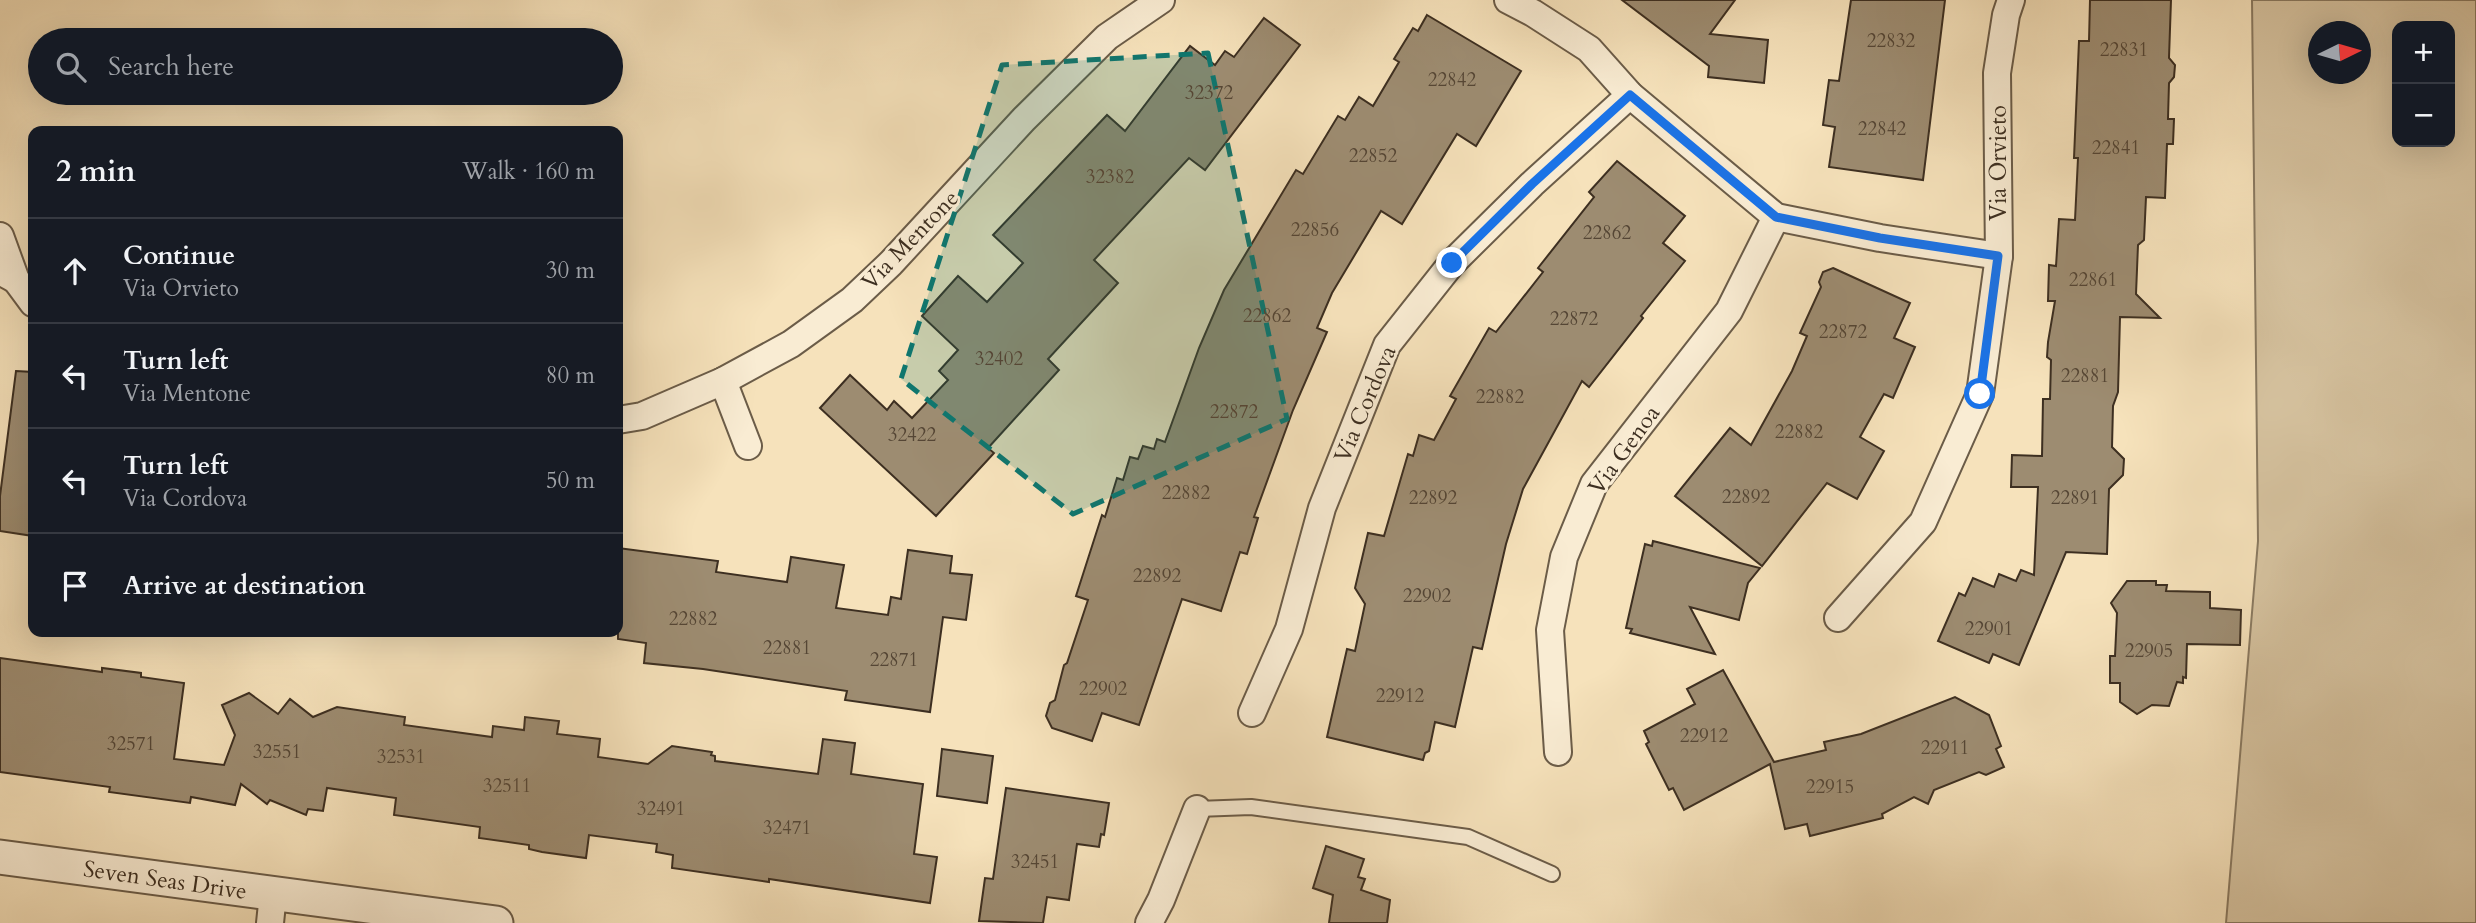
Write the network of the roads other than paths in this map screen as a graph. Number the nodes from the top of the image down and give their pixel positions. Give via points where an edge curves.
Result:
1 (1161, 0) edge
2 (1508, 0) edge
3 (2011, 0) edge
4 (1538, 7) edge
5 (1630, 95) junction
6 (1776, 217) junction
7 (0, 236) edge
8 (1998, 256) junction
9 (8, 276) edge
10 (28, 298) edge
11 (723, 382) junction
12 (623, 419) edge
13 (748, 446) dead end
14 (1838, 618) dead end
15 (1252, 713) dead end
16 (1558, 752) dead end
17 (1197, 809) joint
18 (0, 857) edge
19 (1552, 874) dead end
20 (272, 909) edge
21 (496, 923) edge
22 (1149, 923) edge

1 - 11 street, Via Mentone via 1107,37 852,300 791,344
2 - 4 street
3 - 8 street, Via Orvieto via 1997,73
4 - 5 street via 1589,49
5 - 6 street
5 - 15 street, Via Cordova via 1452,263 1387,345 1322,508 1289,629
6 - 8 street
6 - 16 street, Via Genoa via 1729,311 1594,484 1564,556 1550,630
7 - 9 street
8 - 14 street, Via Orvieto via 1980,394 1923,522
9 - 10 street
11 - 12 street, Via Mentone via 642,416
11 - 13 street
17 - 19 lane via 1251,807 1468,837
17 - 22 street
18 - 20 street, Seven Seas Drive
20 - 21 street, Seven Seas Drive

